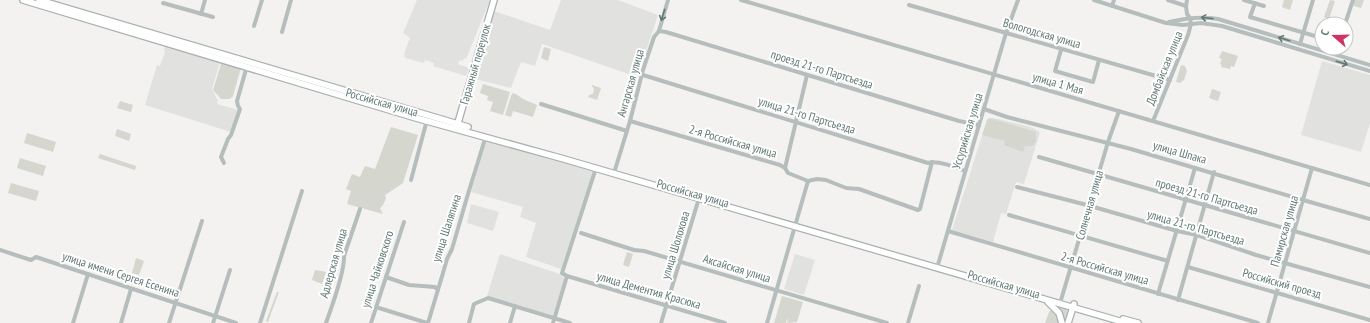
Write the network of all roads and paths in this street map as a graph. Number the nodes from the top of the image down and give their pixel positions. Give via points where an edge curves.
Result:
1 (23, 0) edge
2 (39, 0) edge
3 (205, 0) edge
4 (262, 0) edge
5 (291, 0) edge
6 (494, 0) edge
7 (668, 0) edge
8 (741, 0) edge
9 (1018, 0) edge
10 (1094, 0) edge
11 (1114, 0) edge
12 (1168, 0) edge
13 (1187, 0) edge
14 (1244, 0) edge
15 (1313, 0) edge
16 (1353, 0) edge
17 (1253, 2) edge
18 (163, 3) dead end
19 (909, 4) dead end
20 (1112, 6) junction
21 (1186, 6) junction
22 (1264, 6) dead end
23 (201, 14) junction
24 (1348, 16) edge
25 (212, 17) dead end
26 (1190, 18) junction
27 (1224, 21) junction
28 (1166, 23) junction
29 (1191, 24) junction
30 (1183, 25) junction
31 (254, 26) dead end
32 (1222, 26) junction
33 (659, 31) junction
34 (282, 32) dead end
35 (1304, 32) junction
36 (1006, 33) junction
37 (1188, 35) junction
38 (1314, 35) edge
39 (1300, 44) junction
40 (1314, 48) edge
41 (1061, 50) junction
42 (1341, 56) edge
43 (1099, 60) junction
44 (247, 64) junction
45 (1370, 65) edge
46 (1370, 71) edge
47 (994, 74) junction
48 (643, 75) junction
49 (807, 75) junction
50 (1170, 80) junction
51 (541, 104) dead end
52 (984, 109) junction
53 (1119, 111) junction
54 (427, 120) junction
55 (630, 121) junction
56 (1153, 121) junction
57 (796, 122) junction
58 (979, 125) junction
59 (457, 126) junction
60 (628, 131) junction
61 (485, 140) dead end
62 (1108, 142) junction
63 (1039, 157) dead end
64 (932, 162) junction
65 (224, 163) dead end
66 (596, 168) junction
67 (785, 168) junction
68 (1195, 168) junction
69 (1312, 168) junction
70 (965, 170) junction
71 (615, 172) junction
72 (1214, 172) junction
73 (1098, 174) junction
74 (411, 180) dead end
75 (808, 181) junction
76 (1370, 185) edge
77 (1017, 187) dead end
78 (302, 191) dead end
79 (700, 197) junction
80 (1186, 200) junction
81 (1303, 200) junction
82 (1205, 205) junction
83 (1089, 206) junction
84 (360, 209) dead end
85 (1009, 215) dead end
86 (1370, 219) edge
87 (202, 221) dead end
88 (404, 222) dead end
89 (796, 225) junction
90 (948, 231) junction
91 (1177, 231) junction
92 (1294, 231) junction
93 (581, 233) dead end
94 (1197, 235) junction
95 (1081, 236) junction
96 (0, 250) edge
97 (1370, 253) edge
98 (1168, 261) junction
99 (680, 262) junction
100 (1285, 263) junction
101 (937, 266) junction
102 (1188, 267) junction
103 (1071, 269) junction
104 (230, 270) dead end
105 (88, 274) junction
106 (567, 276) junction
107 (386, 277) junction
108 (919, 286) dead end
109 (1370, 287) edge
110 (131, 289) junction
111 (438, 290) junction
112 (776, 291) junction
113 (1276, 292) junction
114 (1158, 294) junction
115 (1044, 299) junction
116 (1062, 300) junction
117 (1178, 300) junction
118 (176, 302) junction
119 (515, 306) junction
120 (666, 306) junction
121 (1073, 306) junction
122 (379, 308) dead end
123 (215, 316) junction
124 (1370, 320) edge
125 (554, 321) edge
126 (73, 323) edge
127 (121, 323) edge
128 (169, 323) edge
129 (213, 323) edge
130 (236, 323) edge
131 (260, 323) edge
132 (326, 323) edge
133 (371, 323) edge
134 (428, 323) edge
135 (468, 323) edge
136 (510, 323) edge
137 (570, 323) edge
138 (661, 323) edge
139 (725, 323) edge
140 (767, 323) edge
141 (887, 323) edge
142 (908, 323) edge
143 (1062, 323) edge
144 (1068, 323) edge
145 (1126, 323) edge
146 (1138, 323) edge
147 (1258, 323) edge
148 (1268, 323) edge

1 - 44 main road, Российская улица
2 - 44 main road, Российская улица
3 - 23 street
4 - 31 street
5 - 34 street
6 - 59 main road, Гаражный переулок
7 -> 33 street, Ангарская улица
8 - 47 street, улица 1 Мая
9 - 36 street, Уссурийская улица
10 - 20 street
11 - 20 street
12 - 21 street
13 - 21 street, Домбайская улица
14 - 17 street
15 - 35 street
16 - 24 street
17 - 22 street
17 - 35 street via 1250,17
18 - 23 street
19 - 36 street, Вологодская улица
20 - 28 street
21 - 26 street, Домбайская улица
23 - 25 street
27 -> 26 street via 1202,17
26 - 28 street
26 - 29 street, Домбайская улица
27 - 32 street
39 -> 27 street
28 - 30 street
29 - 30 street
29 - 32 street
29 - 37 street, Домбайская улица
30 - 37 street via 1188,30
32 -> 46 street
33 - 48 street, Ангарская улица via 654,37
33 - 49 street, проезд 21-го Партсъезда
35 - 38 street
35 - 39 street
36 - 41 street, Вологодская улица
36 - 47 street, Уссурийская улица
37 - 50 street, Домбайская улица
39 - 40 street
41 - 43 street, Вологодская улица
41 - 43 street via 1055,71 1093,82
42 - 45 street
43 - 50 street, Вологодская улица
44 - 54 main road, Российская улица via 310,87
44 - 59 main road, Российская улица
44 - 65 street via 237,102 240,109 232,135 221,157
47 - 52 street, Уссурийская улица
47 - 53 street, улица 1 Мая
48 - 55 street, Ангарская улица
48 - 57 street, улица 21-го Партсъезда
49 - 57 street
49 - 58 street, проезд 21-го Партсъезда
50 - 56 street, Домбайская улица
51 - 60 street
52 - 58 street, Уссурийская улица
52 - 62 street, улица Шпака
53 - 56 street, улица 1 Мая
53 - 62 street, Солнечная улица
54 - 59 main road, Российская улица
54 - 74 street
55 - 60 street, Ангарская улица
55 - 67 street, 2-я Российская улица
56 - 69 street, улица 1 Мая
57 - 64 street, улица 21-го Партсъезда via 928,163
57 - 67 street
58 - 70 street, Уссурийская улица
59 - 66 main road, Российская улица
59 - 71 main road, Российская улица
60 - 71 street, Ангарская улица
61 - 111 street, улица Шаляпина
62 - 68 street, улица Шпака
62 - 73 street, Солнечная улица
63 - 73 street, проезд 21-го Партсъезда
64 - 70 street, улица 21-го Партсъезда
64 - 75 street, 2-я Российская улица via 918,210 826,180
66 - 71 main road, Российская улица
66 - 106 street via 562,273
67 - 75 street, 2-я Российская улица via 788,173
68 - 72 street, улица Шпака
68 - 80 street
69 - 76 street, улица 1 Мая
69 - 81 street, Памирская улица
70 - 90 street, Уссурийская улица
71 - 79 main road, Российская улица
72 - 81 street, улица Шпака
72 - 82 street
73 - 80 street, проезд 21-го Партсъезда
73 - 83 street, Солнечная улица
75 - 89 street
77 - 83 street, улица 21-го Партсъезда
78 - 131 street
79 - 89 main road, Российская улица
79 - 99 street, улица Шолохова
80 - 82 street, проезд 21-го Партсъезда
80 - 91 street
81 - 86 street, улица Шпака
81 - 92 street, Памирская улица
82 - 92 street, проезд 21-го Партсъезда
82 - 94 street
83 - 91 street, улица 21-го Партсъезда
83 - 95 street, Солнечная улица
84 - 132 street, Адлерская улица
85 - 95 street
87 - 118 street
88 - 107 street, улица Чайковского
89 - 101 main road, Российская улица
89 - 112 street
90 - 101 street, Уссурийская улица
90 - 103 street, 2-я Российская улица
91 - 94 street, улица 21-го Партсъезда
91 - 98 street
92 - 97 street, проезд 21-го Партсъезда
92 - 100 street, Памирская улица
93 - 99 street, Аксайская улица
94 - 100 street, улица 21-го Партсъезда
94 - 102 street
95 - 98 street
95 - 103 street, Солнечная улица
96 - 105 street, улица имени Сергея Есенина
98 - 114 street
99 - 112 street, Аксайская улица
99 - 120 street, улица Шолохова
100 - 109 street, улица 21-го Партсъезда
100 - 113 street, Памирская улица
101 - 115 main road, Российская улица
101 - 116 main road, Российская улица
102 - 113 street, Российский проезд
102 - 117 street
103 - 114 street, 2-я Российская улица
103 - 116 street, Солнечная улица
104 - 123 street
105 - 110 street, улица имени Сергея Есенина
105 - 126 street
106 - 120 street, улица Дементия Красюка
106 - 125 street
107 - 111 street via 409,285 435,287
107 - 133 street, улица Чайковского
108 - 142 street
110 - 118 street, улица имени Сергея Есенина
110 - 127 street
111 - 134 street, улица Шаляпина
112 - 140 street
112 - 141 street, Аксайская улица
113 - 124 street, Российский проезд
113 - 148 street, Памирская улица
114 - 117 street, 2-я Российская улица
115 - 121 main road, Российская улица
115 - 143 main road via 1057,310
116 - 121 main road, Российская улица
117 - 147 street, 2-я Российская улица
118 - 123 street, улица имени Сергея Есенина
118 - 128 street
119 - 125 street
119 - 135 street via 488,298 474,304
119 - 136 street
120 - 138 street, улица Шолохова
120 - 139 street, улица Дементия Красюка
121 - 144 main road
121 - 145 main road, Российская улица
121 - 146 main road, Российская улица
122 - 134 street
123 - 129 street
123 - 130 street, улица имени Сергея Есенина
125 - 137 street

